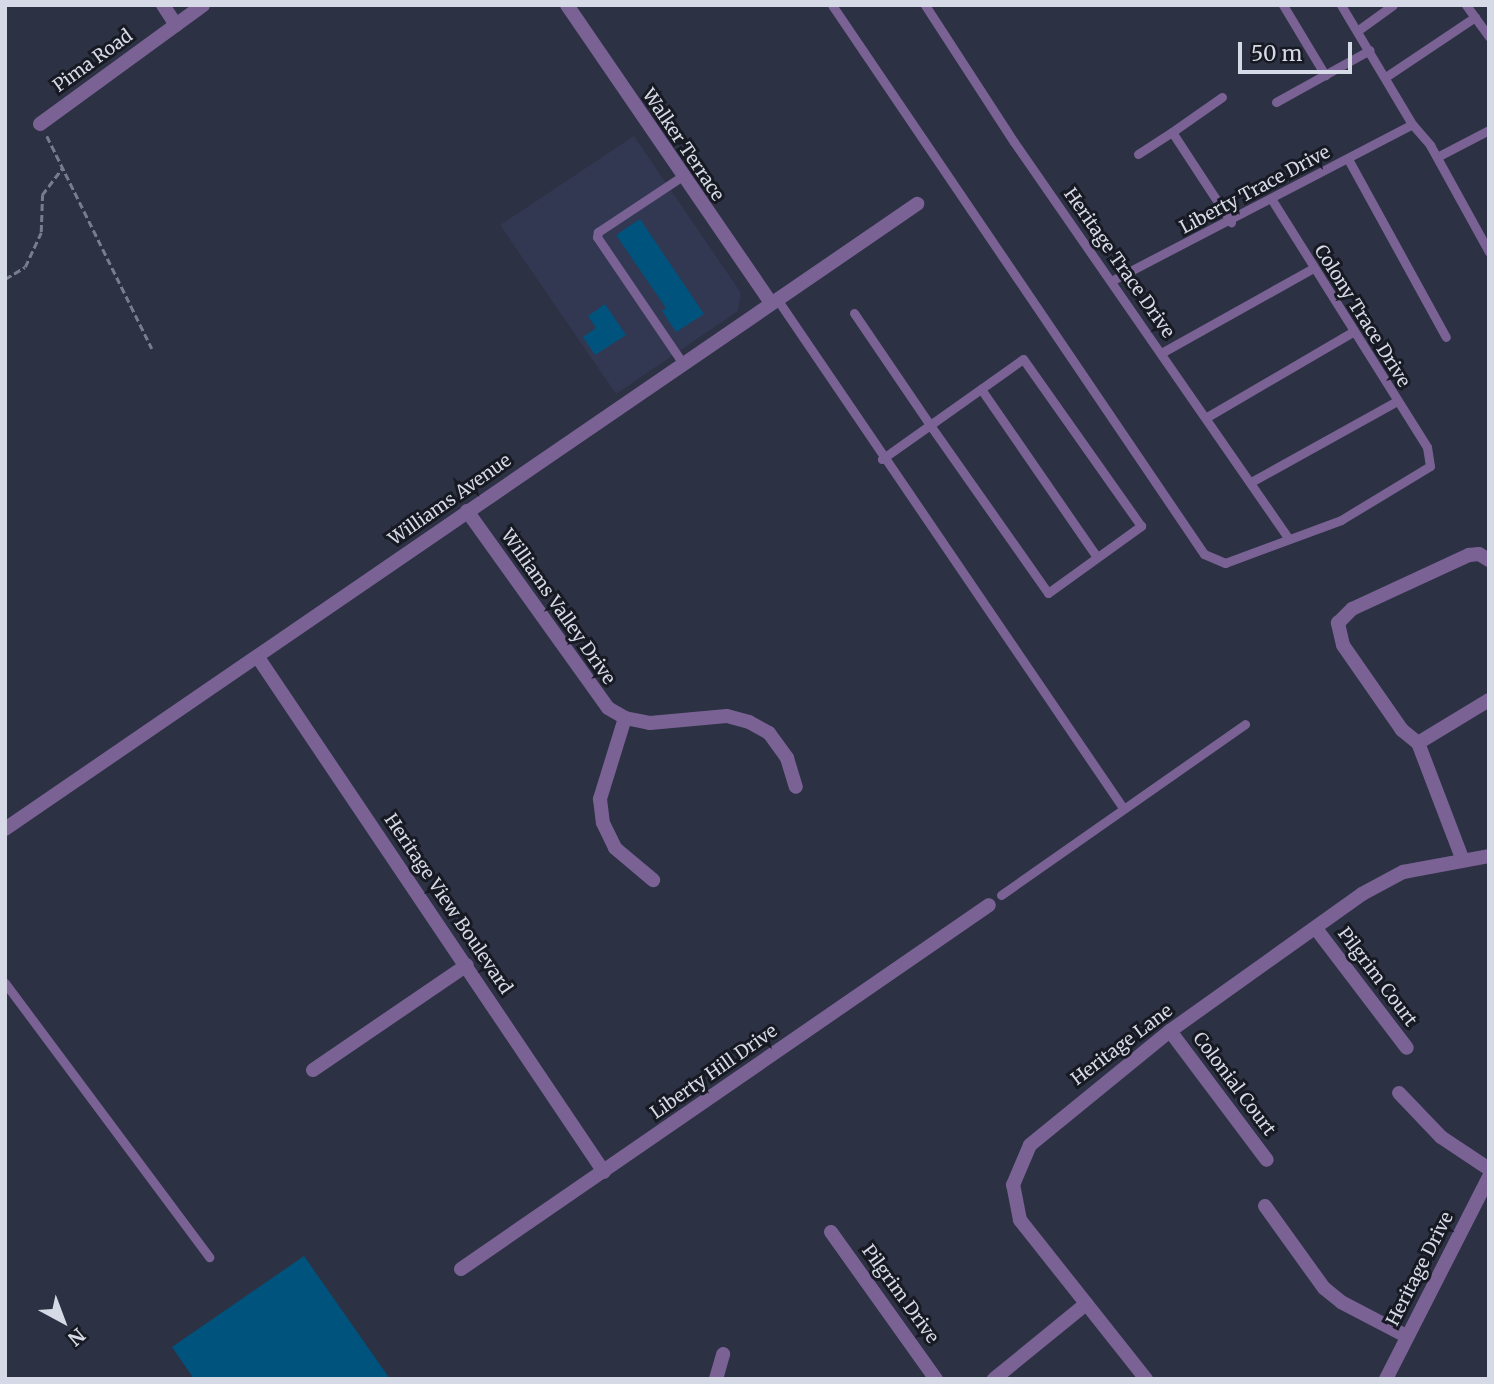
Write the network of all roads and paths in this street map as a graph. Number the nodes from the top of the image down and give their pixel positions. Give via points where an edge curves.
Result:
1 (163, 5) edge
2 (203, 5) edge
3 (567, 5) edge
4 (832, 5) edge
5 (925, 5) edge
6 (1283, 5) edge
7 (1341, 5) edge
8 (1393, 5) edge
9 (1466, 5) edge
10 (1475, 17) junction
11 (176, 25) junction
12 (1357, 31) junction
13 (1489, 37) edge
14 (1370, 50) junction
15 (1325, 75) junction
16 (1387, 76) junction
17 (1222, 97) dead end
18 (1276, 102) dead end
19 (40, 124) joint
20 (1412, 124) junction
21 (1489, 130) edge
22 (1172, 132) junction
23 (1138, 154) dead end
24 (1437, 157) junction
25 (1348, 159) junction
26 (62, 168) junction
27 (681, 177) junction
28 (1272, 200) junction
29 (917, 204) dead end
30 (1231, 222) junction
31 (1489, 253) edge
32 (1313, 268) junction
33 (5, 279) edge
34 (1111, 281) junction
35 (774, 301) junction
36 (854, 313) dead end
37 (1352, 333) junction
38 (1446, 337) dead end
39 (152, 348) dead end
40 (1163, 352) junction
41 (684, 365) junction
42 (981, 389) junction
43 (1397, 401) junction
44 (1207, 417) junction
45 (930, 425) junction
46 (881, 459) junction
47 (1251, 482) junction
48 (467, 511) junction
49 (1288, 538) junction
50 (1097, 557) junction
51 (1489, 561) edge
52 (259, 659) junction
53 (1489, 700) edge
54 (625, 718) junction
55 (1245, 724) dead end
56 (1418, 743) junction
57 (796, 787) dead end
58 (1123, 808) junction
59 (5, 829) edge
60 (1489, 856) edge
61 (1462, 858) junction
62 (653, 880) dead end
63 (1002, 895) dead end
64 (989, 905) dead end
65 (1317, 930) junction
66 (467, 965) junction
67 (5, 983) edge
68 (1170, 1031) junction
69 (1407, 1048) dead end
70 (313, 1070) dead end
71 (1399, 1093) dead end
72 (1267, 1160) dead end
73 (1489, 1169) edge
74 (604, 1172) junction
75 (1489, 1177) edge
76 (1265, 1206) dead end
77 (831, 1232) dead end
78 (209, 1257) dead end
79 (461, 1269) dead end
80 (1086, 1304) junction
81 (1406, 1336) junction
82 (723, 1354) dead end
83 (716, 1379) edge
84 (936, 1379) edge
85 (994, 1379) edge
86 (1146, 1379) edge
87 (1386, 1379) edge

1 - 11 street
2 - 11 street, Pima Road
3 - 27 street, Walker Terrace
4 - 49 lane via 1204,554 1225,563
5 - 34 lane, Heritage Trace Drive
6 - 15 lane
7 - 12 lane
8 - 12 lane
9 - 10 lane
10 - 13 lane
10 - 16 lane
11 - 19 street, Pima Road
12 - 14 lane
14 - 15 lane
14 - 16 lane
15 - 18 lane
16 - 20 lane
17 - 22 lane
19 - 26 path
20 - 24 lane
20 - 25 lane, Liberty Trace Drive
21 - 24 lane
22 - 23 lane
22 - 30 lane
24 - 31 lane
25 - 28 lane, Liberty Trace Drive
25 - 38 lane
26 - 33 path via 42,195 41,232 25,267
26 - 39 path
27 - 35 street, Walker Terrace
27 - 41 lane via 597,237
28 - 30 lane, Liberty Trace Drive
28 - 32 lane, Colony Trace Drive
29 - 35 street, Williams Avenue
30 - 34 lane, Liberty Trace Drive
32 - 37 lane, Colony Trace Drive
32 - 40 lane
34 - 40 lane, Heritage Trace Drive
35 - 41 street, Williams Avenue
35 - 46 lane
36 - 45 lane
37 - 43 lane, Colony Trace Drive
37 - 44 lane
40 - 44 lane, Heritage Trace Drive
41 - 48 street, Williams Avenue
42 - 45 lane
42 - 50 lane
42 - 50 lane via 1024,359 1140,526
43 - 47 lane
43 - 49 lane, Colony Trace Drive via 1432,457 1424,473 1341,520
44 - 47 lane, Heritage Trace Drive
45 - 46 lane
45 - 50 lane via 1048,593
46 - 58 lane
47 - 49 lane, Heritage Trace Drive
48 - 52 street, Williams Avenue
48 - 54 street, Williams Valley Drive via 594,693
51 - 56 street via 1479,554 1469,555 1352,610 1338,623 1343,645 1402,730
52 - 59 street, Williams Avenue
52 - 66 street, Heritage View Boulevard
53 - 56 street
54 - 57 street via 669,724 727,716 749,722 769,733 788,758
54 - 62 street via 600,799 603,823 615,848
55 - 58 lane
56 - 61 street
58 - 63 lane
60 - 61 street, Heritage Lane
61 - 65 street, Heritage Lane via 1403,872 1362,894
64 - 74 street, Liberty Hill Drive
65 - 68 street, Heritage Lane
65 - 69 street, Pilgrim Court
66 - 70 street
66 - 74 street, Heritage View Boulevard
67 - 78 lane
68 - 72 street, Colonial Court
68 - 80 street, Heritage Lane via 1049,1126 1030,1145 1013,1185 1020,1220
71 - 73 street via 1441,1138
74 - 79 street, Liberty Hill Drive
75 - 81 street, Heritage Drive
76 - 81 street via 1324,1288 1340,1302
77 - 84 street, Pilgrim Drive
80 - 85 street
80 - 86 street, Heritage Lane
81 - 87 street, Heritage Drive
82 - 83 street

